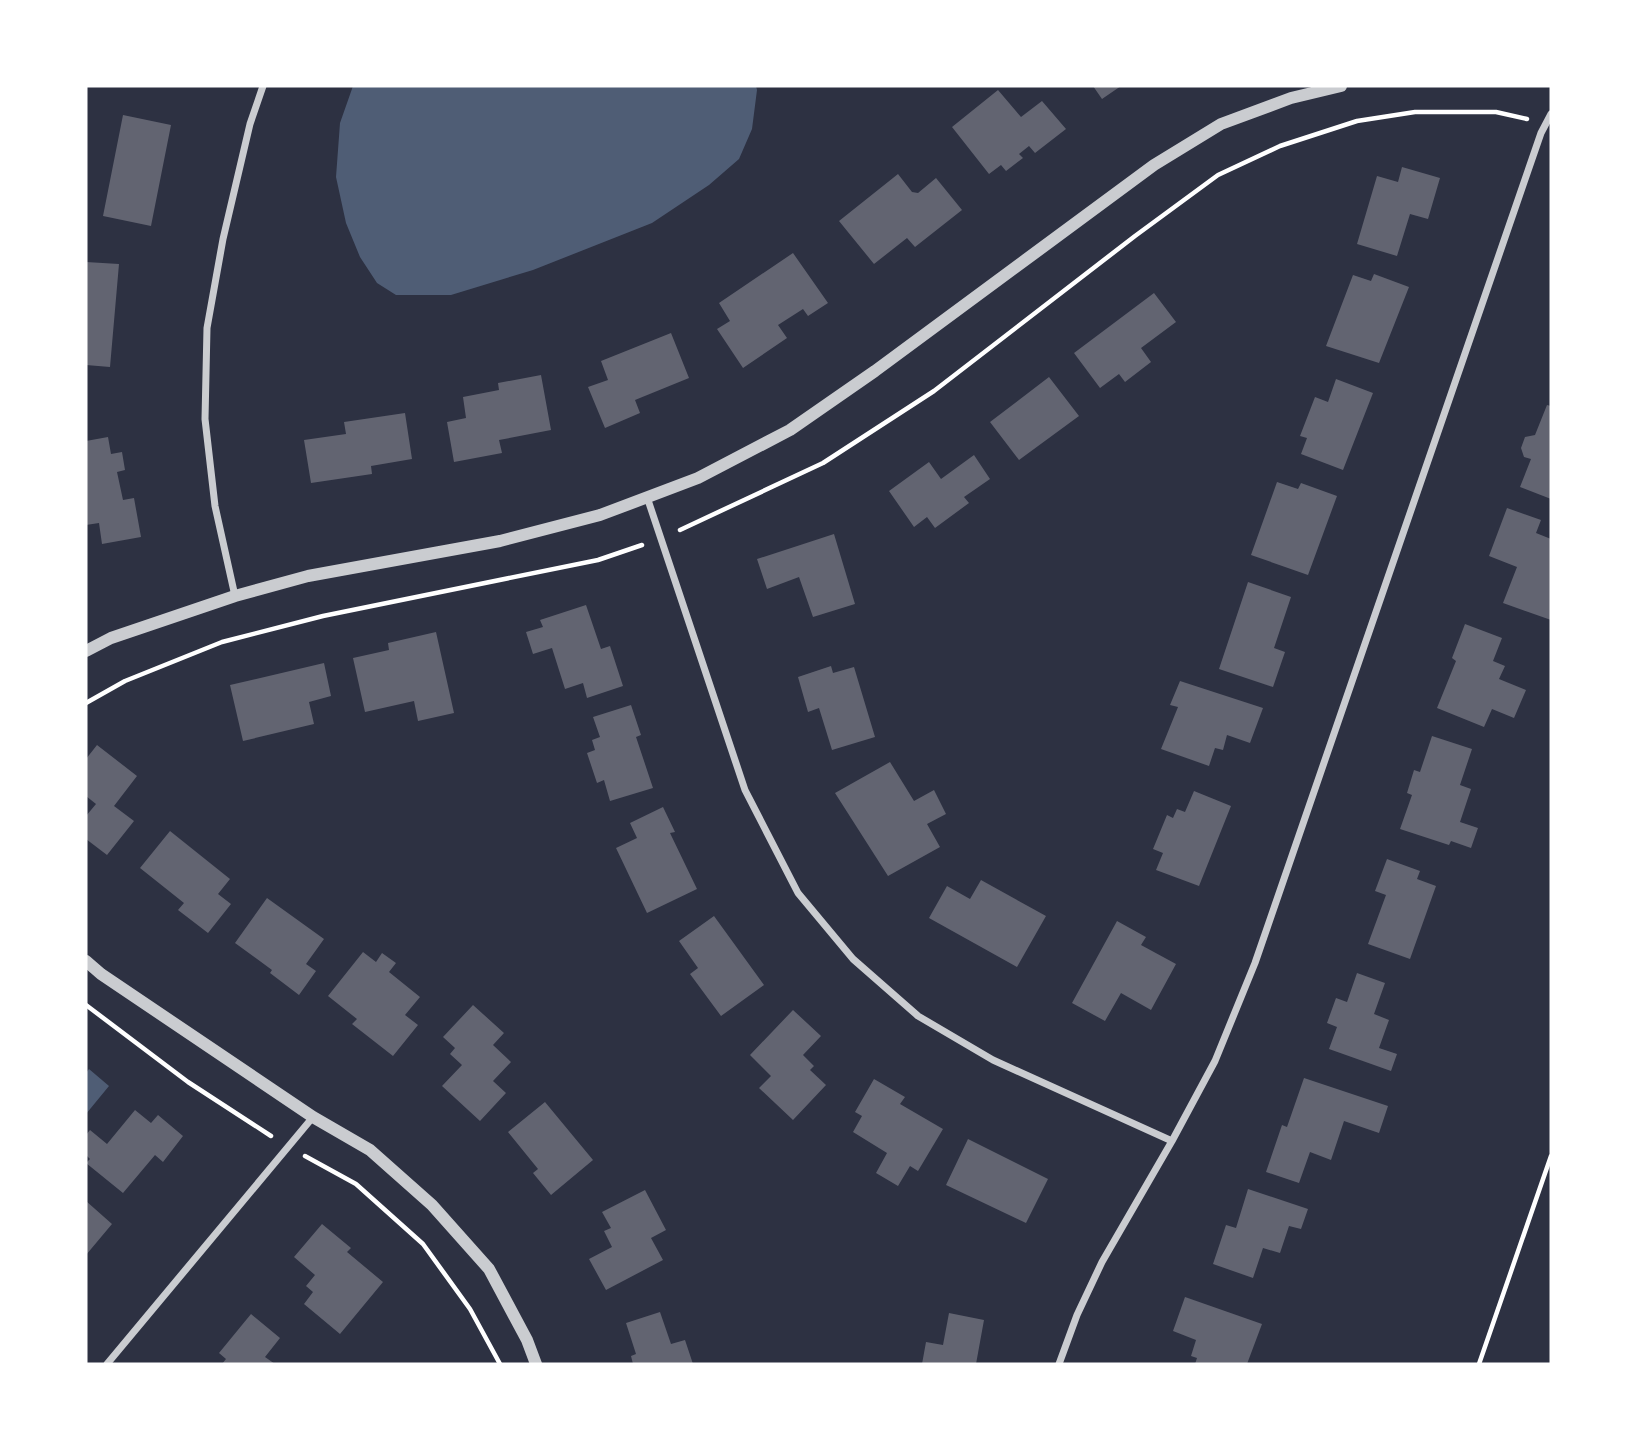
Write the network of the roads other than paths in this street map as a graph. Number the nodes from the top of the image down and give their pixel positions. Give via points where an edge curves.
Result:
1 (263, 86) edge
2 (1341, 86) edge
3 (1551, 114) edge
4 (648, 497) junction
5 (235, 596) junction
6 (86, 651) edge
7 (86, 961) edge
8 (313, 1116) junction
9 (1172, 1141) junction
10 (107, 1364) edge
11 (536, 1364) edge
12 (1059, 1364) edge

1 - 5 street via 223,239 207,328 206,431 215,506
2 - 4 street via 1291,97 1221,124 1154,165 790,430 698,478
3 - 9 street via 1255,963 1214,1061
4 - 5 street via 600,515 500,541 308,576
4 - 9 street via 746,790 798,893 853,959 918,1016 993,1060
5 - 6 street via 111,638
7 - 8 street
8 - 10 street
8 - 11 street via 370,1150 432,1205 489,1269
9 - 12 street via 1102,1262

